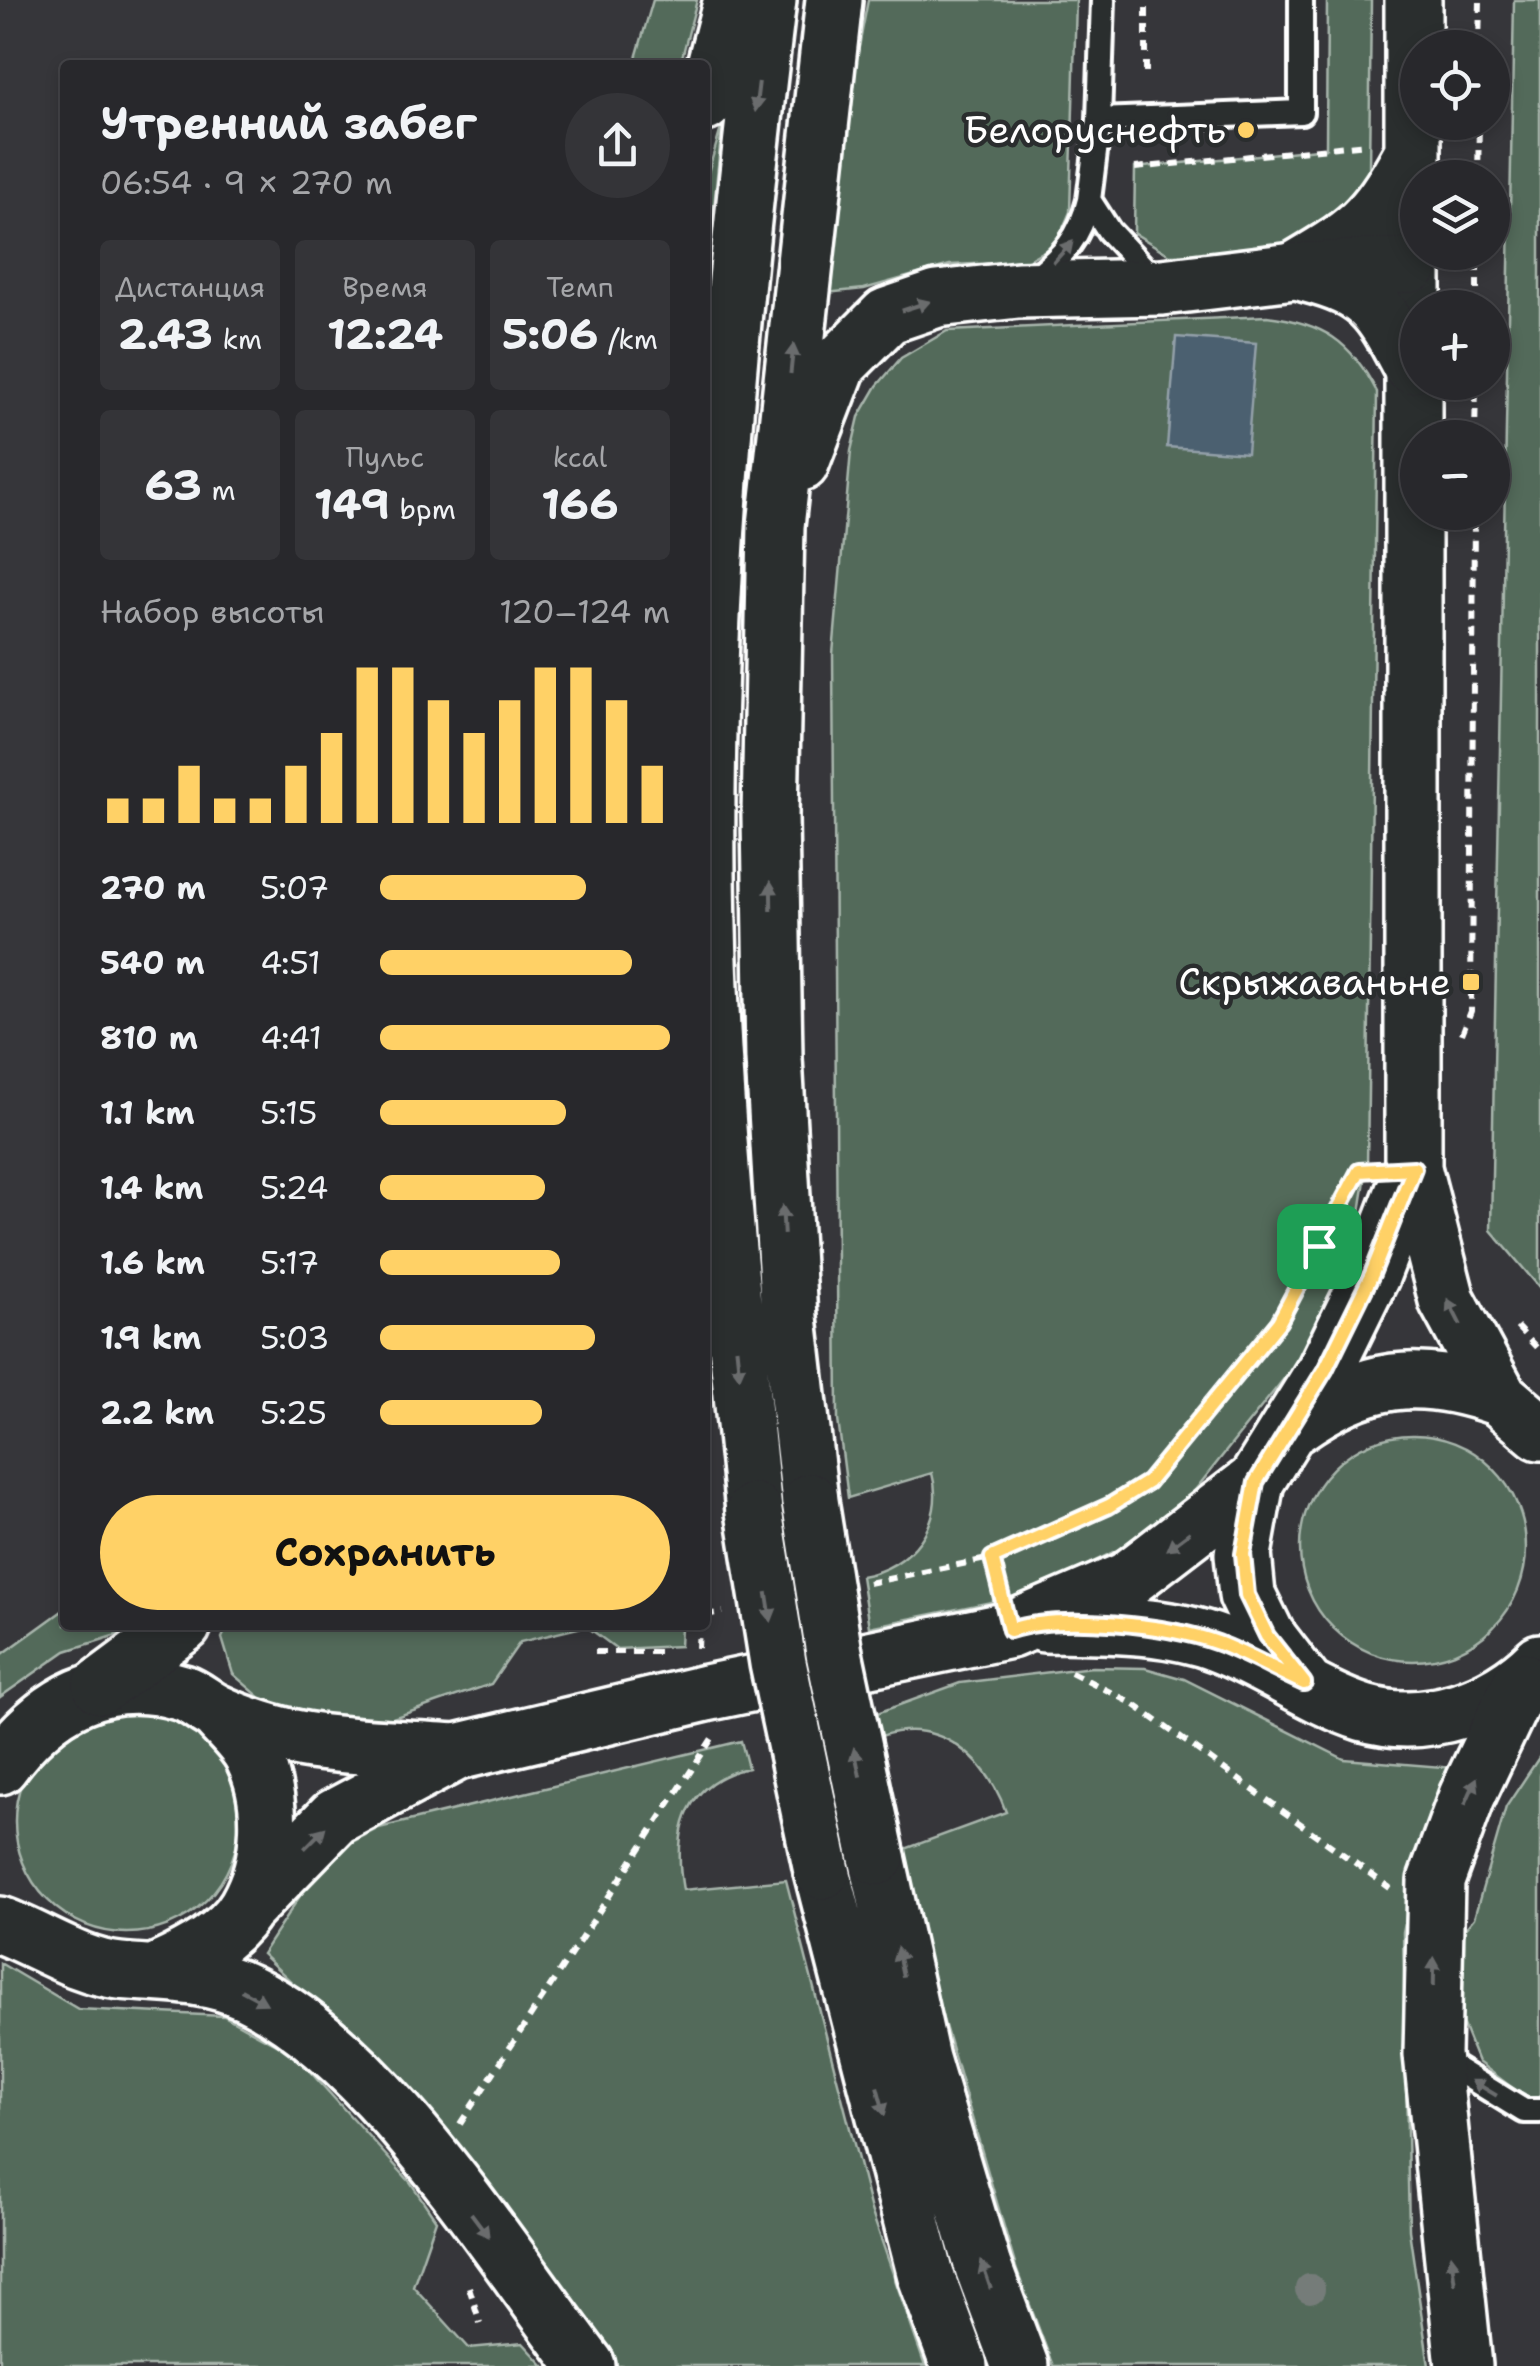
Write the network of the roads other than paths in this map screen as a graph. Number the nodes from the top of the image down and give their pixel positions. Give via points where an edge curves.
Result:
1 (732, 0) edge
2 (768, 0) edge
3 (834, 0) edge
4 (1102, 0) edge
5 (1302, 0) edge
6 (1413, 0) edge
7 (710, 84) edge
8 (1099, 120) junction
9 (1397, 150) junction
10 (1400, 177) edge
11 (1089, 200) junction
12 (1400, 266) edge
13 (1294, 271) junction
14 (1162, 287) junction
15 (1018, 290) junction
16 (1400, 346) edge
17 (1410, 400) edge
18 (776, 526) junction
19 (710, 760) edge
20 (710, 938) edge
21 (1414, 1168) junction
22 (1520, 1415) edge
23 (1284, 1434) junction
24 (1256, 1482) junction
25 (175, 1630) edge
26 (1030, 1639) junction
27 (1531, 1671) edge
28 (1304, 1683) junction
29 (101, 1686) junction
30 (217, 1712) junction
31 (456, 1752) junction
32 (0, 1766) edge
33 (0, 1892) edge
34 (247, 1907) junction
35 (20, 1932) edge
36 (160, 1970) junction
37 (1432, 2054) junction
38 (1540, 2110) edge
39 (587, 2366) edge
40 (959, 2366) edge
41 (1020, 2366) edge
42 (1464, 2366) edge

1 - 7 main road
2 -> 19 main road, bridge via 741,228 715,578
18 -> 3 main road
4 - 8 lane
5 - 8 lane via 1300,112
6 - 9 main road
8 - 11 lane
9 - 10 main road
9 - 13 main road via 1382,209 1347,240
11 - 14 lane
15 -> 11 lane via 1065,255
12 - 13 main road
13 - 14 main road
13 - 16 main road via 1347,284 1382,312
14 - 15 main road
18 -> 15 main road via 839,364 888,316 937,299
17 - 21 main road
41 -> 18 main road, bridge via 921,2059 834,1654 810,1500 789,1318 774,1058
20 -> 40 main road, bridge via 722,1212 754,1510 778,1662 822,1871 926,2276
22 -> 21 main road via 1446,1300
21 - 23 main road via 1372,1274 1325,1370
22 - 23 main road via 1451,1380 1380,1381 1332,1400
23 - 24 main road
24 -> 26 main road via 1127,1580
24 - 28 main road via 1243,1554 1247,1595 1267,1636
25 - 29 main road
26 - 28 main road via 1124,1625 1216,1642
26 - 31 main road via 706,1692
27 - 28 main road via 1477,1706 1425,1719 1364,1713
37 -> 27 main road via 1436,1882 1468,1796
29 - 30 main road via 143,1683 188,1694
29 - 32 main road via 23,1734
30 - 31 main road via 302,1740
30 - 34 main road via 252,1754 267,1802 265,1858
34 -> 31 main road via 335,1818
33 - 35 main road
34 - 36 main road via 195,1954
35 - 36 main road via 83,1962 120,1971
36 -> 39 main road via 244,1990 316,2032 379,2096
38 -> 37 lane via 1524,2111
42 -> 37 main road

